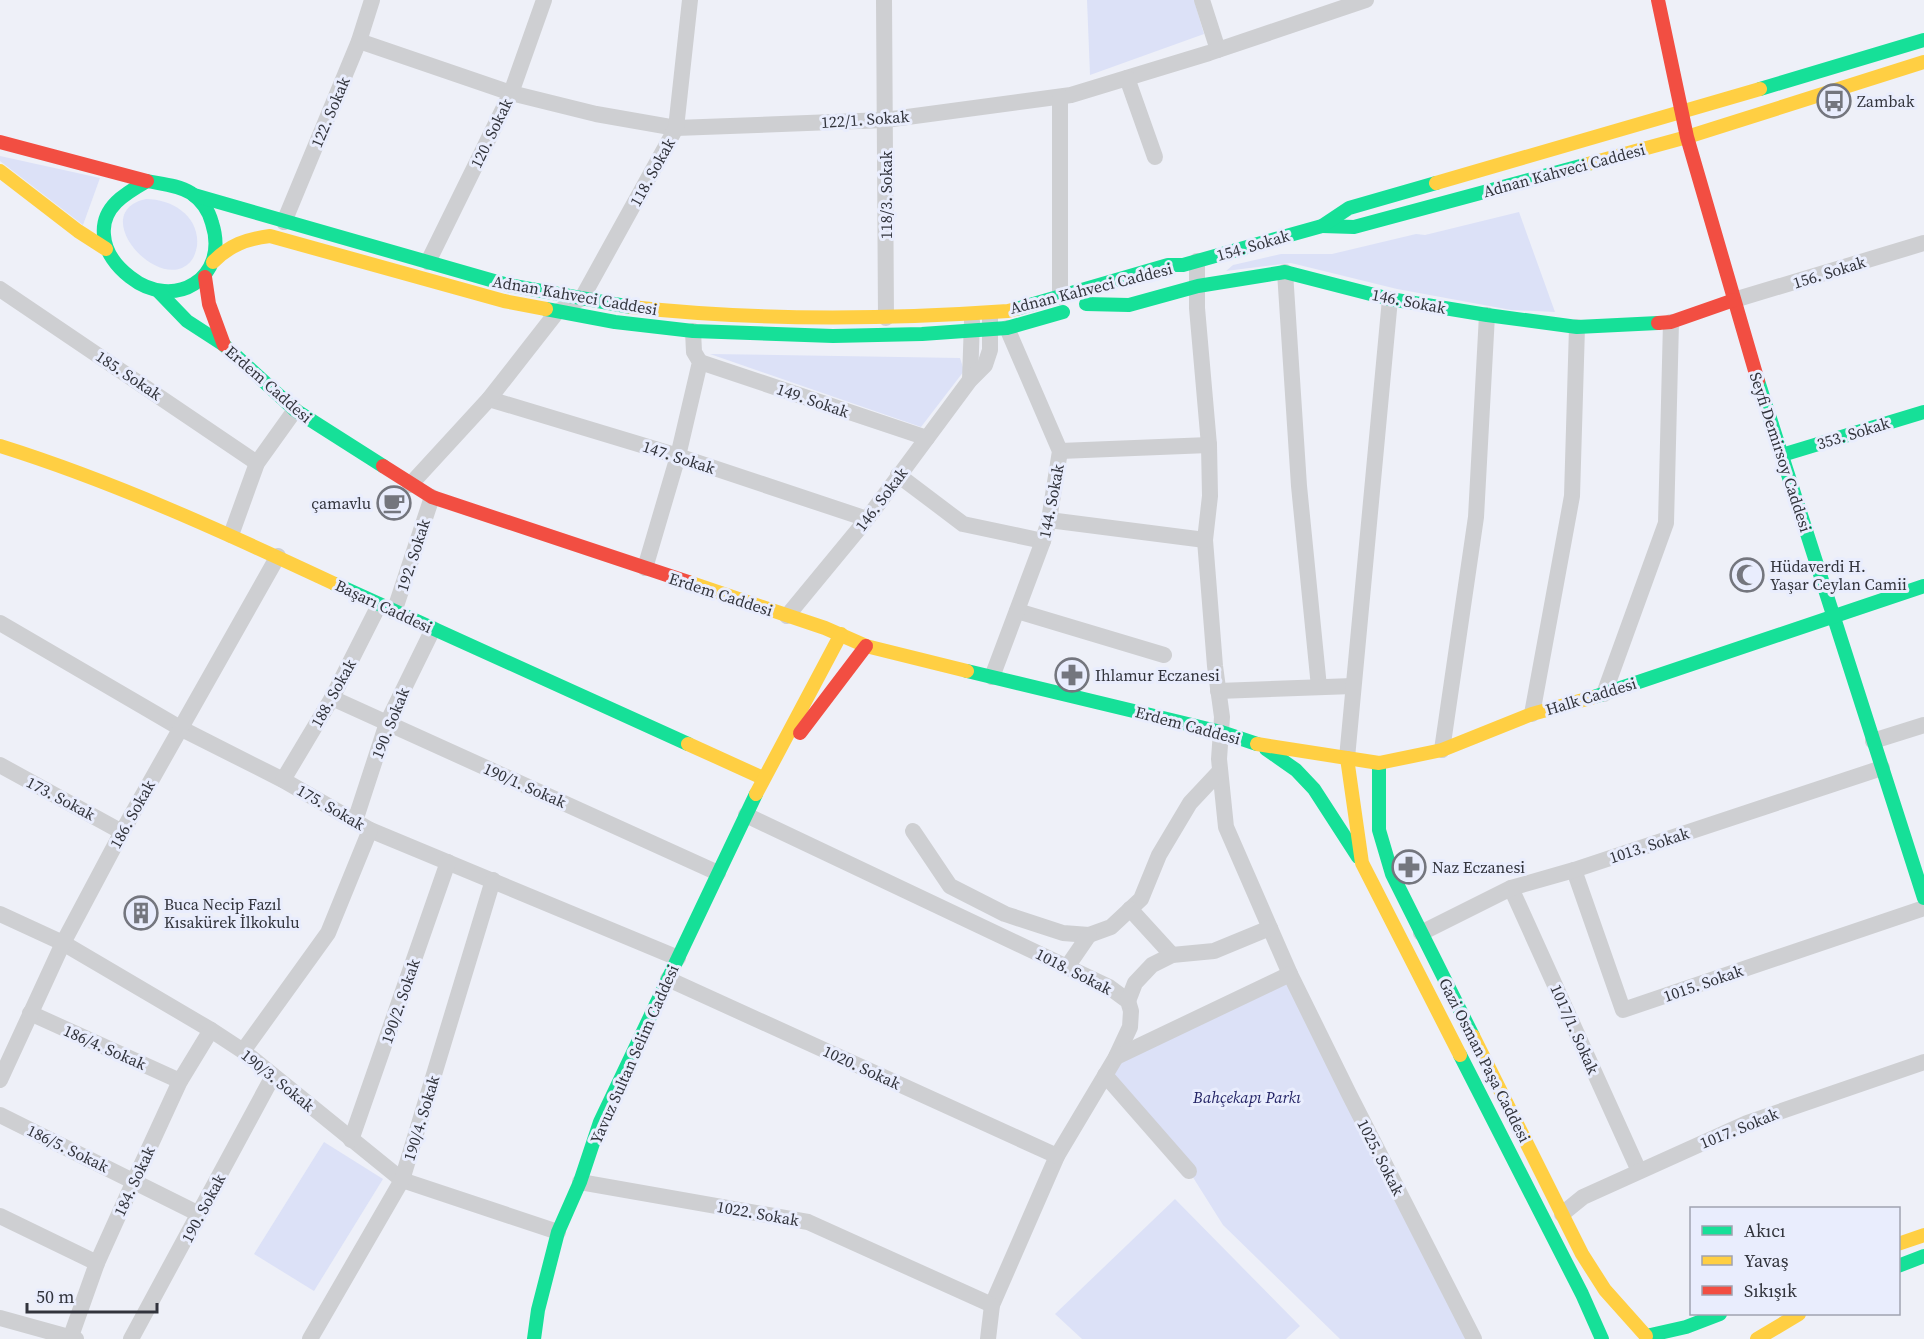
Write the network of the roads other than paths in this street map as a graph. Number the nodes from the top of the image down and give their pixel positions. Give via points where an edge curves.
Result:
1 (372, 0) edge
2 (544, 0) edge
3 (690, 0) edge
4 (884, 0) edge
5 (1202, 0) edge
6 (1366, 0) edge
7 (1658, 0) edge
8 (1924, 40) edge
9 (359, 41) junction
10 (1218, 50) junction
11 (1924, 62) edge
12 (1127, 78) junction
13 (511, 93) junction
14 (1060, 97) junction
15 (1682, 113) junction
16 (885, 120) junction
17 (676, 128) junction
18 (1687, 137) junction
19 (0, 142) edge
20 (1155, 158) dead end
21 (0, 171) edge
22 (147, 181) junction
23 (194, 195) junction
24 (284, 222) junction
25 (1322, 226) junction
26 (1924, 243) edge
27 (106, 249) junction
28 (213, 262) junction
29 (428, 262) junction
30 (1190, 263) junction
31 (1285, 272) junction
32 (204, 277) junction
33 (1198, 286) junction
34 (0, 289) edge
35 (158, 291) junction
36 (1060, 297) junction
37 (582, 298) junction
38 (1390, 298) junction
39 (1734, 300) junction
40 (1086, 304) junction
41 (557, 312) junction
42 (972, 313) junction
43 (1487, 315) junction
44 (886, 318) junction
45 (996, 322) junction
46 (1671, 322) junction
47 (1577, 327) junction
48 (972, 330) junction
49 (693, 331) junction
50 (224, 345) junction
51 (700, 362) junction
52 (970, 380) junction
53 (489, 399) junction
54 (295, 410) junction
55 (1924, 412) edge
56 (927, 438) junction
57 (1209, 445) junction
58 (0, 446) edge
59 (1060, 451) junction
60 (1782, 454) junction
61 (678, 456) junction
62 (257, 463) junction
63 (898, 475) junction
64 (410, 485) junction
65 (432, 497) junction
66 (867, 519) junction
67 (1049, 520) junction
68 (231, 535) junction
69 (1205, 540) junction
70 (1043, 541) junction
71 (278, 556) junction
72 (645, 568) junction
73 (1924, 586) edge
74 (387, 608) junction
75 (1017, 611) junction
76 (787, 616) junction
77 (1833, 616) junction
78 (0, 622) edge
79 (433, 629) junction
80 (841, 634) junction
81 (866, 646) junction
82 (1164, 655) dead end
83 (992, 677) junction
84 (1353, 686) junction
85 (1319, 687) junction
86 (1218, 691) junction
87 (1604, 693) junction
88 (332, 698) junction
89 (1532, 714) junction
90 (387, 723) junction
91 (1924, 725) edge
92 (180, 728) junction
93 (1221, 732) junction
94 (1873, 741) junction
95 (1260, 745) junction
96 (1442, 750) junction
97 (1347, 759) junction
98 (1379, 763) junction
99 (0, 765) edge
100 (1882, 768) junction
101 (1220, 771) junction
102 (763, 778) junction
103 (283, 780) junction
104 (746, 814) junction
105 (355, 821) junction
106 (370, 830) junction
107 (122, 831) junction
108 (913, 831) dead end
109 (448, 862) junction
110 (1362, 863) junction
111 (1920, 869) edge
112 (1574, 870) junction
113 (718, 873) junction
114 (493, 880) junction
115 (1511, 888) junction
116 (1924, 898) edge
117 (1924, 908) edge
118 (1130, 909) junction
119 (0, 914) edge
120 (1270, 928) junction
121 (1421, 933) junction
122 (1089, 935) junction
123 (63, 943) junction
124 (1172, 955) junction
125 (678, 958) junction
126 (1067, 967) junction
127 (1290, 974) junction
128 (668, 979) junction
129 (1128, 1001) junction
130 (30, 1013) junction
131 (211, 1030) junction
132 (6, 1052) edge
133 (243, 1052) junction
134 (1116, 1057) junction
135 (1924, 1062) edge
136 (1105, 1075) junction
137 (273, 1076) junction
138 (0, 1080) edge
139 (180, 1081) junction
140 (0, 1115) edge
141 (351, 1140) junction
142 (1057, 1156) junction
143 (1189, 1171) dead end
144 (1639, 1171) junction
145 (402, 1180) junction
146 (134, 1181) junction
147 (580, 1182) junction
148 (200, 1214) junction
149 (1562, 1215) junction
150 (0, 1216) edge
151 (558, 1232) junction
152 (1924, 1235) edge
153 (1900, 1244) edge
154 (1924, 1256) edge
155 (97, 1263) junction
156 (1900, 1266) edge
157 (992, 1305) junction
158 (1717, 1315) edge
159 (1797, 1315) edge
160 (0, 1318) edge
161 (72, 1338) edge
162 (1652, 1338) edge
163 (131, 1339) edge
164 (310, 1339) edge
165 (534, 1339) edge
166 (988, 1339) edge
167 (1474, 1339) edge
168 (1602, 1339) edge
169 (1631, 1339) edge
170 (1757, 1339) edge

1 - 9 street, 122. Sokak
2 - 13 street, 120. Sokak
3 - 17 street, 118. Sokak
4 - 16 street, 118/3. Sokak
5 - 10 street
6 - 10 street, 122/1. Sokak
7 - 15 main road, Seyfi Demirsoy Caddesi
8 - 15 main road, Adnan Kahveci Caddesi
9 - 13 street, 122/1. Sokak
9 - 24 street, 122. Sokak
10 - 12 street, 122/1. Sokak
11 - 18 main road, Adnan Kahveci Caddesi
12 - 14 street, 122/1. Sokak
12 - 20 street
13 - 17 street, 122/1. Sokak
13 - 29 street, 120. Sokak
14 - 16 street, 122/1. Sokak
14 - 36 street
15 - 18 main road, Seyfi Demirsoy Caddesi
15 - 25 main road, Adnan Kahveci Caddesi via 1349,208
16 - 17 street, 122/1. Sokak
16 - 44 street, 118/3. Sokak
17 - 37 street, 118. Sokak
18 - 25 main road, Adnan Kahveci Caddesi via 1354,227
18 - 39 main road, Seyfi Demirsoy Caddesi
19 - 22 main road
21 - 27 main road
22 - 23 main road via 177,186
22 - 27 main road via 111,207 103,224
23 - 24 main road, Adnan Kahveci Caddesi
23 - 28 main road via 207,208 215,225
24 - 29 main road, Adnan Kahveci Caddesi
25 - 30 main road, 154. Sokak
26 - 39 street, 156. Sokak
27 - 35 main road via 131,278
28 - 32 main road
28 - 41 main road, Adnan Kahveci Caddesi via 229,247 270,236
29 - 37 main road, Adnan Kahveci Caddesi via 508,285
30 - 33 street, 1025. Sokak
30 - 36 main road, Adnan Kahveci Caddesi via 1168,265
30 - 40 main road, Adnan Kahveci Caddesi via 1170,278
31 - 33 main road, 146. Sokak
31 - 38 main road, 146. Sokak
31 - 85 street via 1299,486
32 - 35 main road via 175,291
32 - 50 main road
33 - 40 main road, 146. Sokak via 1129,305
33 - 57 street, 1025. Sokak
34 - 62 street, 185. Sokak
35 - 50 main road, Erdem Caddesi via 187,321
36 - 45 main road, Adnan Kahveci Caddesi via 1008,311
37 - 41 street
37 - 44 main road, Adnan Kahveci Caddesi via 693,314
38 - 43 main road, 146. Sokak
38 - 84 street
39 - 46 main road, 146. Sokak
39 - 60 main road, Seyfi Demirsoy Caddesi
40 - 45 main road, Adnan Kahveci Caddesi
41 - 49 main road, Adnan Kahveci Caddesi
41 - 53 street
42 - 44 main road, Adnan Kahveci Caddesi
42 - 45 main road, Adnan Kahveci Caddesi
42 - 48 street
43 - 47 main road, 146. Sokak
43 - 96 street via 1476,517
45 - 48 main road, Adnan Kahveci Caddesi
45 - 52 street, 146. Sokak via 986,365
45 - 59 street, 144. Sokak
46 - 47 main road, 146. Sokak
46 - 87 street via 1666,523
47 - 89 street via 1572,496
48 - 49 main road, Adnan Kahveci Caddesi via 833,336
48 - 52 street
49 - 51 street via 694,352
50 - 54 main road, Erdem Caddesi
51 - 56 street, 149. Sokak
51 - 61 street
52 - 56 street, 146. Sokak
53 - 61 street, 147. Sokak
53 - 64 street
54 - 62 street
54 - 64 main road, Erdem Caddesi
55 - 60 main road, 353. Sokak
56 - 63 street, 146. Sokak
57 - 59 street
57 - 69 street, 1025. Sokak via 1210,496
58 - 68 main road, Başarı Caddesi via 54,463
59 - 67 street, 144. Sokak
60 - 77 main road, Seyfi Demirsoy Caddesi
61 - 66 street, 147. Sokak
61 - 72 street
62 - 68 street
63 - 66 street, 146. Sokak
63 - 70 street via 963,524
64 - 65 main road, Erdem Caddesi
65 - 72 main road, Erdem Caddesi
65 - 74 street, 192. Sokak
66 - 76 street, 146. Sokak
67 - 69 street
67 - 70 street, 144. Sokak
68 - 71 main road, Başarı Caddesi
69 - 86 street, 1025. Sokak
70 - 75 street, 144. Sokak
71 - 74 main road, Başarı Caddesi
71 - 92 street, 186. Sokak
72 - 76 main road, Erdem Caddesi
73 - 77 main road, Halk Caddesi
74 - 79 main road, Başarı Caddesi
74 - 88 street, 188. Sokak
75 - 82 street
75 - 83 street, 144. Sokak
76 - 80 main road, Erdem Caddesi
77 - 87 main road, Halk Caddesi
77 - 94 main road, Seyfi Demirsoy Caddesi
78 - 92 street, 175. Sokak
79 - 90 street, 190. Sokak
79 - 102 main road, Başarı Caddesi
80 - 81 main road, Erdem Caddesi
80 - 102 main road, Yavuz Sultan Selim Caddesi
81 - 83 main road, Erdem Caddesi
81 - 102 main road, Yavuz Sultan Selim Caddesi
83 - 93 main road, Erdem Caddesi
84 - 85 street
84 - 97 street
85 - 86 street
86 - 93 street, 1025. Sokak
87 - 89 main road, Halk Caddesi
88 - 90 street, 190/1. Sokak
88 - 103 street, 188. Sokak
89 - 96 main road, Halk Caddesi
90 - 105 street, 190. Sokak
90 - 113 street, 190/1. Sokak
91 - 94 street
92 - 103 street, 175. Sokak
92 - 107 street, 186. Sokak
93 - 95 main road, Erdem Caddesi
93 - 101 street, 1025. Sokak
94 - 100 main road, Seyfi Demirsoy Caddesi
95 - 97 main road, Erdem Caddesi
95 - 110 main road via 1296,770 1314,789
96 - 98 main road, Halk Caddesi
97 - 98 main road, Halk Caddesi
97 - 110 main road, Gazi Osman Paşa Caddesi
98 - 121 main road, Gazi Osman Paşa Caddesi via 1379,830 1392,874
99 - 107 street, 173. Sokak
100 - 111 main road, Seyfi Demirsoy Caddesi
100 - 112 street, 1013. Sokak
101 - 118 street via 1190,803 1159,855 1141,899
101 - 120 street, 1025. Sokak via 1226,827
102 - 104 main road, Yavuz Sultan Selim Caddesi
103 - 105 street, 175. Sokak
104 - 113 main road, Yavuz Sultan Selim Caddesi
104 - 126 street, 1018. Sokak
105 - 106 street, 175. Sokak
106 - 109 street, 175. Sokak
106 - 133 street via 327,933
107 - 123 street, 186. Sokak
108 - 122 street via 950,886 1005,914 1063,933
109 - 114 street, 175. Sokak
109 - 141 street, 190/2. Sokak
110 - 168 main road, Gazi Osman Paşa Caddesi
111 - 116 main road, Seyfi Demirsoy Caddesi
112 - 115 street, 1013. Sokak
112 - 117 street, 1015. Sokak via 1623,1010
113 - 125 main road, Yavuz Sultan Selim Caddesi
114 - 125 street, 175. Sokak
114 - 145 street, 190/4. Sokak
115 - 121 street, 1013. Sokak
115 - 144 street, 1017/1. Sokak
118 - 122 street via 1111,927
118 - 124 street
119 - 123 street, 190/3. Sokak
120 - 124 street via 1214,951
120 - 127 street, 1025. Sokak
121 - 149 main road, Gazi Osman Paşa Caddesi
122 - 126 street
123 - 130 street, 186. Sokak
123 - 131 street, 190/3. Sokak
124 - 129 street via 1152,965 1135,983
125 - 128 main road, Yavuz Sultan Selim Caddesi
126 - 129 street, 1018. Sokak
127 - 134 street
127 - 167 street, 1025. Sokak
128 - 142 street, 1020. Sokak
128 - 147 main road, Yavuz Sultan Selim Caddesi via 600,1122
129 - 134 street, 1018. Sokak via 1130,1026
130 - 132 street, 186. Sokak
130 - 139 street, 186/4. Sokak
131 - 133 street, 190/3. Sokak
131 - 139 street, 184. Sokak
132 - 138 street, 186. Sokak
133 - 137 street, 190/3. Sokak
134 - 136 street, 1018. Sokak
135 - 144 street, 1017. Sokak via 1747,1123
136 - 142 street, 1018. Sokak
136 - 143 street
137 - 141 street, 190/3. Sokak
137 - 148 street, 190. Sokak
139 - 146 street, 184. Sokak
140 - 146 street, 186/5. Sokak
141 - 145 street, 190/3. Sokak
142 - 157 street, 1018. Sokak
144 - 149 street, 1017. Sokak via 1583,1197
145 - 151 street, 190/3. Sokak
145 - 164 street, 190/4. Sokak
146 - 148 street, 186/5. Sokak
146 - 155 street, 184. Sokak
147 - 151 main road, Yavuz Sultan Selim Caddesi
147 - 157 street, 1022. Sokak via 808,1221
148 - 163 street, 190. Sokak
149 - 162 main road, Gazi Osman Paşa Caddesi via 1605,1290
150 - 155 street
151 - 165 main road, Yavuz Sultan Selim Caddesi via 537,1310
152 - 153 main road
154 - 156 main road
155 - 161 street, 184. Sokak
157 - 166 street, 1018. Sokak
158 - 162 main road
159 - 170 main road
160 - 161 street
162 - 169 main road

